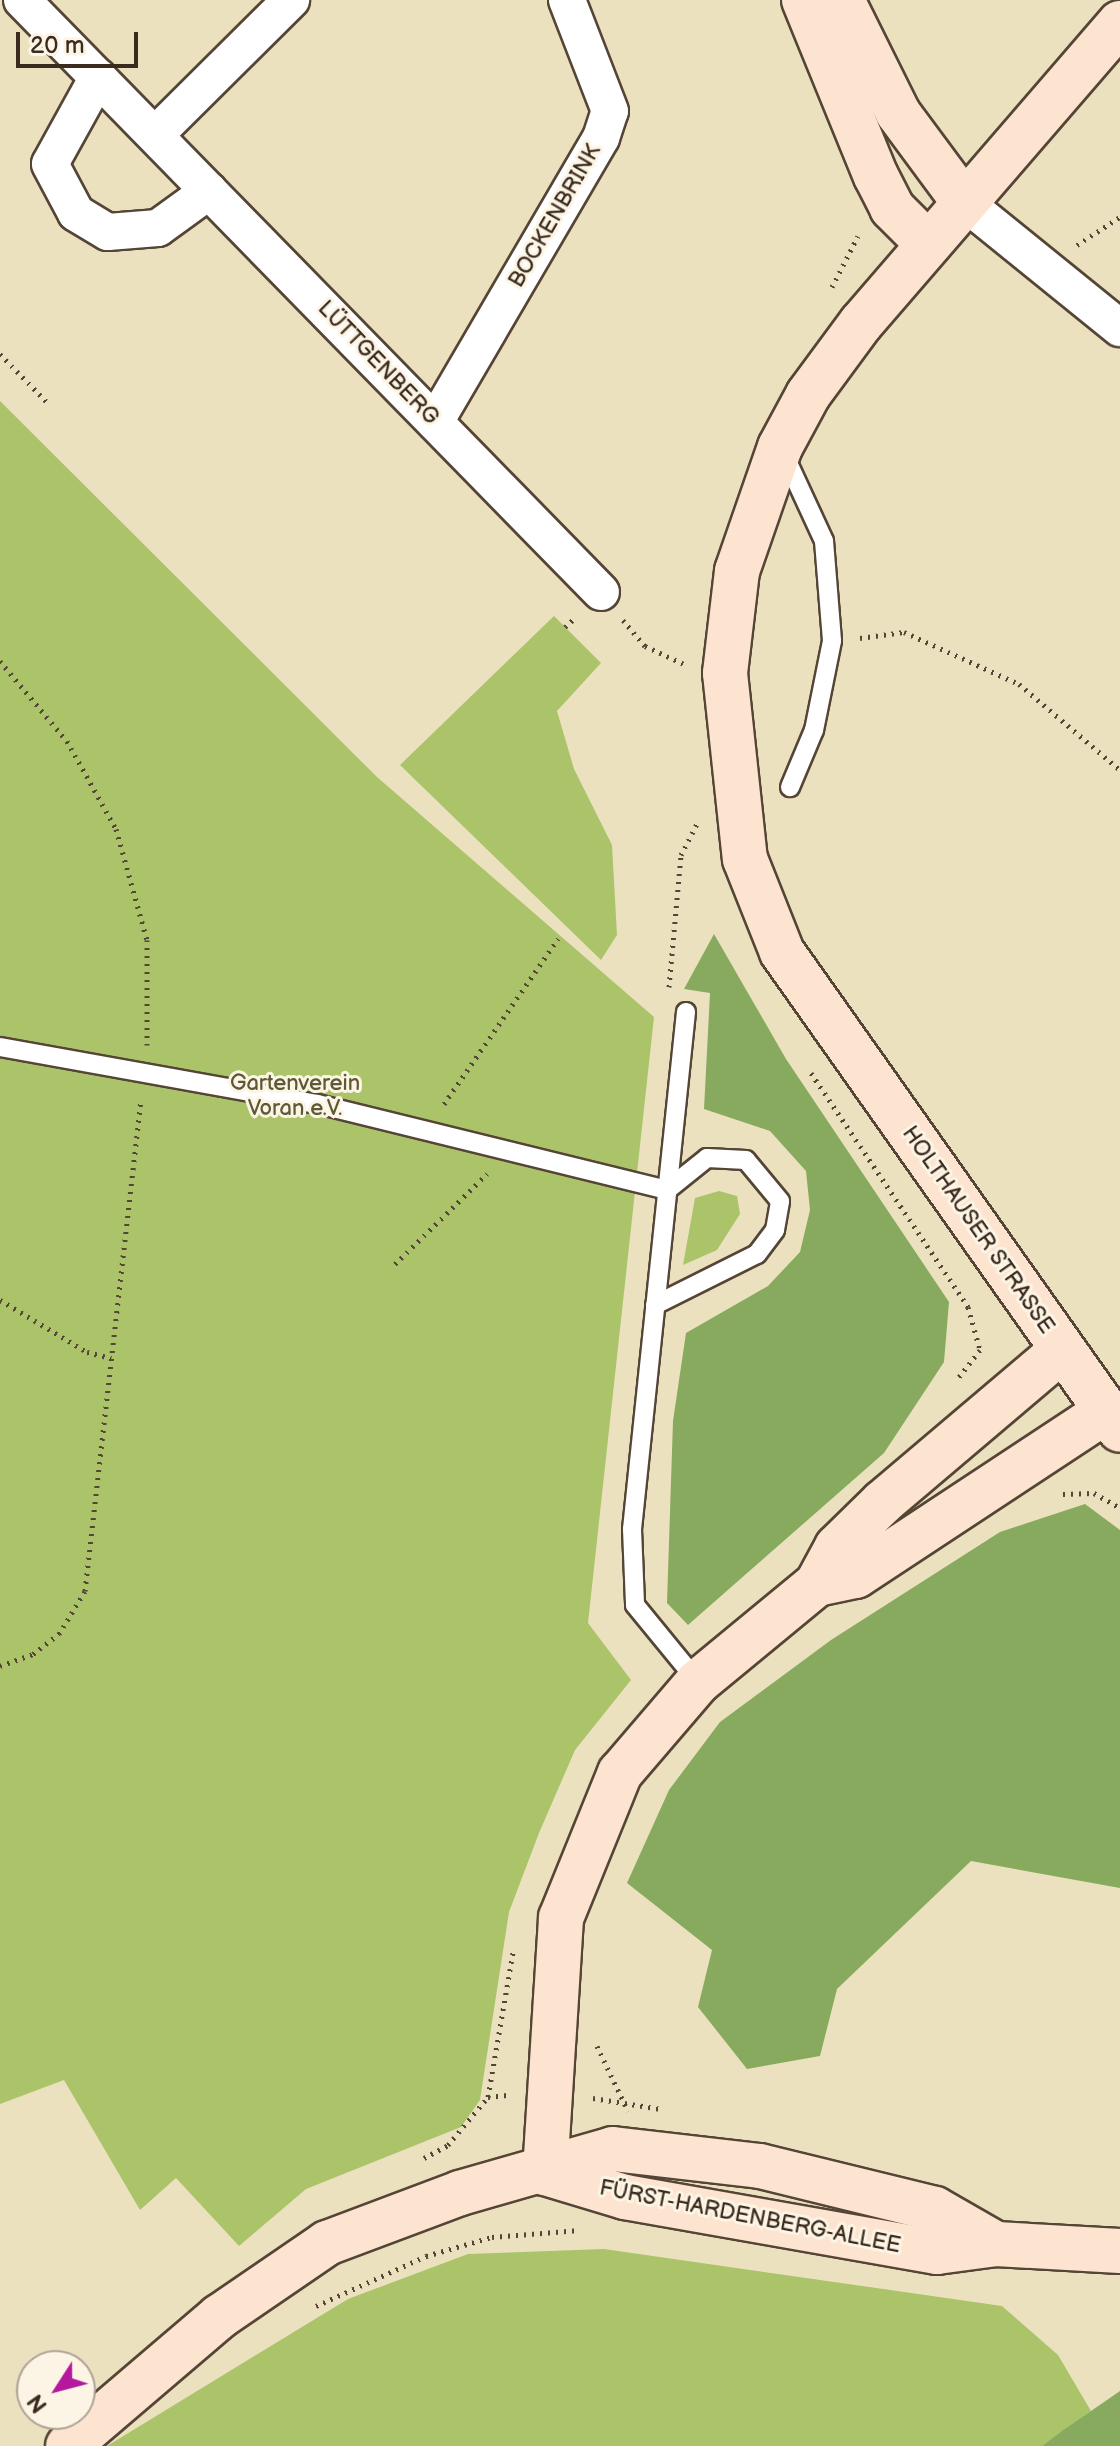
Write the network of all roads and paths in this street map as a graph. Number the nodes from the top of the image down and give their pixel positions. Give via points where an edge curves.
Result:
1 (22, 0) edge
2 (291, 0) edge
3 (567, 0) edge
4 (804, 0) edge
5 (842, 0) edge
6 (1120, 23) edge
7 (98, 77) junction
8 (155, 135) junction
9 (209, 191) junction
10 (963, 201) junction
11 (1120, 217) edge
12 (928, 244) junction
13 (1066, 252) dead end
14 (1120, 328) edge
15 (0, 354) edge
16 (46, 401) dead end
17 (435, 422) junction
18 (780, 447) junction
19 (601, 592) junction
20 (565, 627) dead end
21 (832, 641) junction
22 (0, 661) edge
23 (689, 666) dead end
24 (1120, 770) edge
25 (790, 787) dead end
26 (735, 790) junction
27 (558, 939) dead end
28 (686, 1012) joint
29 (0, 1047) edge
30 (145, 1073) junction
31 (425, 1131) junction
32 (505, 1151) junction
33 (667, 1190) junction
34 (395, 1264) dead end
35 (0, 1300) edge
36 (655, 1305) junction
37 (1062, 1350) junction
38 (111, 1358) junction
39 (1113, 1420) edge
40 (1053, 1497) dead end
41 (1120, 1508) edge
42 (817, 1584) junction
43 (0, 1666) edge
44 (698, 1682) junction
45 (596, 2042) dead end
46 (506, 2095) dead end
47 (611, 2098) dead end
48 (463, 2130) junction
49 (465, 2139) dead end
50 (415, 2163) dead end
51 (545, 2173) junction
52 (594, 2230) dead end
53 (1120, 2251) edge
54 (303, 2314) dead end
55 (68, 2446) edge

1 - 7 street, LÜTTGENBERG
2 - 8 street
3 - 17 street, BOCKENBRINK via 610,111 601,138
4 - 12 street via 892,208
5 - 10 street via 898,113
6 - 10 street
7 - 8 street, LÜTTGENBERG
7 - 9 street via 50,164 76,213 108,232 158,228
8 - 9 street, LÜTTGENBERG
9 - 17 street, LÜTTGENBERG
10 - 12 street
10 - 14 street
11 - 13 path
12 - 18 street via 808,395
15 - 16 path
17 - 19 street, LÜTTGENBERG
18 - 21 lane via 824,541
18 - 26 street via 737,571 725,673
19 - 20 path
19 - 23 path via 645,646
21 - 24 path via 904,632 1019,684
21 - 25 lane via 814,730
22 - 30 path via 96,786 140,894 150,1012
26 - 28 path via 696,823 681,855 669,991
26 - 37 street, HOLTHAUSER STRASSE via 745,859 782,952
27 - 31 path
28 - 33 lane
29 - 30 lane
30 - 31 lane
30 - 38 path
31 - 32 lane
32 - 33 lane
32 - 34 path
33 - 36 lane
33 - 36 lane via 707,1158 746,1160 780,1201 775,1230 757,1254
35 - 38 path via 87,1352
36 - 44 lane via 632,1529 635,1605
37 - 39 street
37 - 42 street, HOLTHAUSER STRASSE via 883,1502 837,1547
38 - 43 path via 85,1591 59,1634 33,1654
39 - 42 street, HOLTHAUSER STRASSE via 856,1576
40 - 41 path via 1079,1489
42 - 44 street, HOLTHAUSER STRASSE
44 - 51 street, HOLTHAUSER STRASSE via 620,1773 561,1918
45 - 47 path via 629,2099
46 - 48 path via 488,2097
48 - 49 path
48 - 50 path
51 - 53 street, FÜRST-HARDENBERG-ALLEE via 613,2149 658,2149 935,2209 996,2244
51 - 55 street via 460,2193 327,2243 219,2317
52 - 54 path via 492,2237 371,2278

